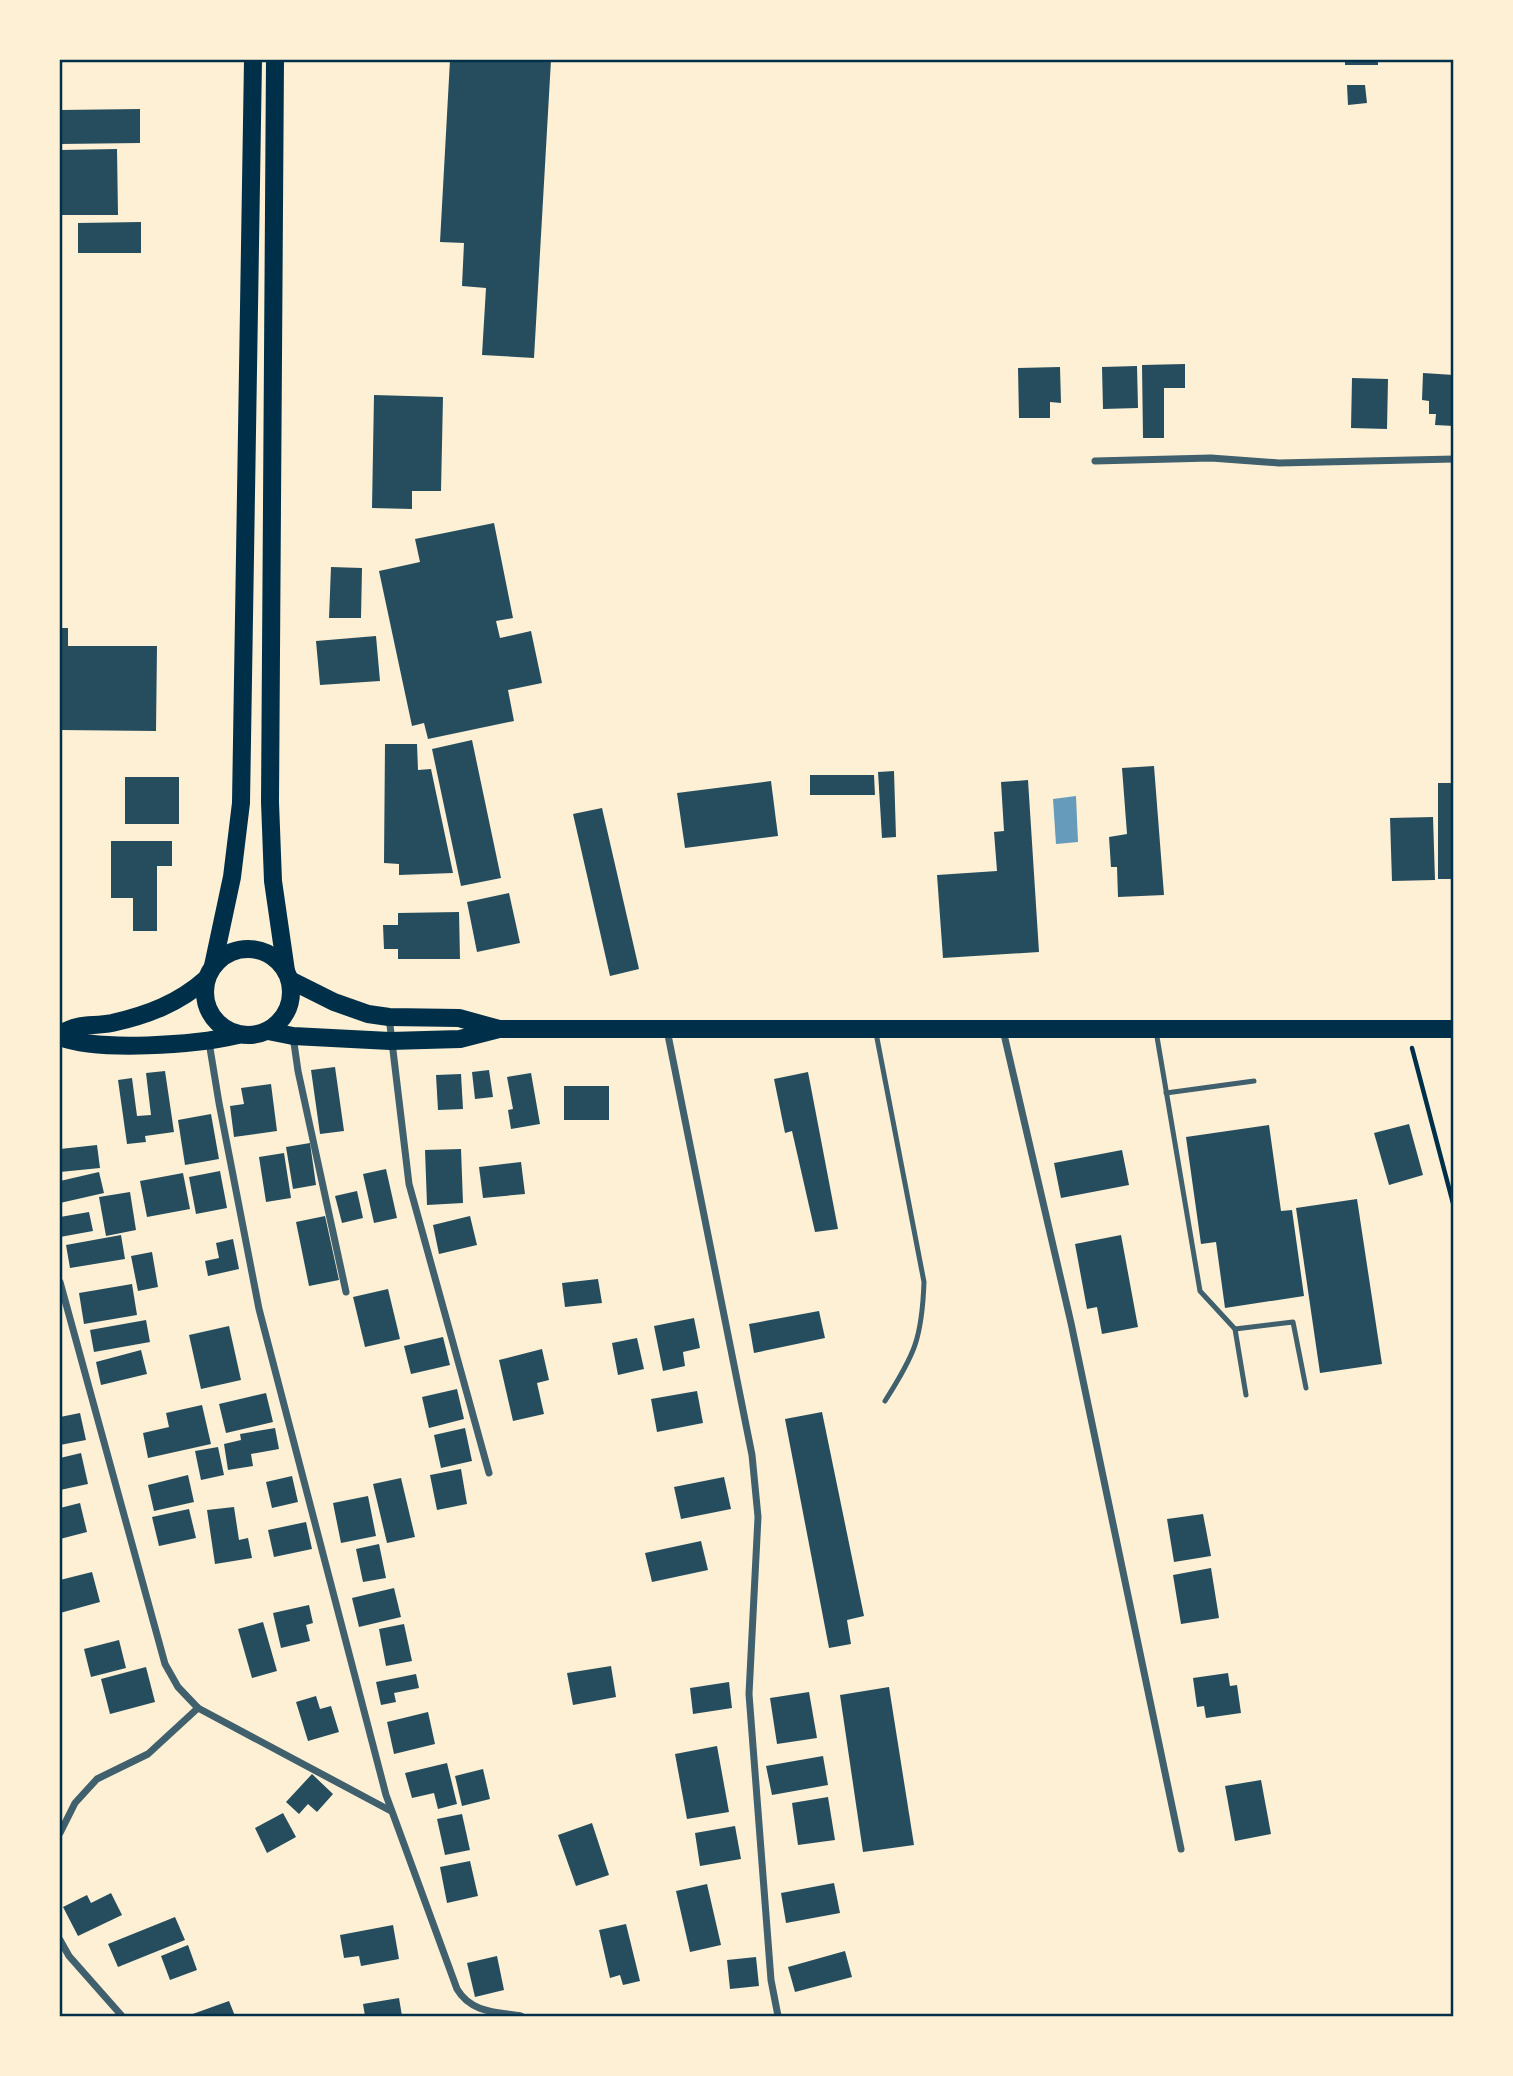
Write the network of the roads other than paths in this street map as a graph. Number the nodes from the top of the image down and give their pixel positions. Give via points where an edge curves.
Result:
1 (253, 60) edge
2 (275, 60) edge
3 (1454, 459) edge
4 (1095, 461) dead end
5 (209, 972) junction
6 (288, 975) junction
7 (389, 1017) junction
8 (499, 1029) junction
9 (1454, 1029) edge
10 (667, 1030) junction
11 (876, 1030) junction
12 (1003, 1030) junction
13 (1155, 1030) junction
14 (268, 1031) junction
15 (60, 1035) edge
16 (238, 1035) junction
17 (293, 1036) junction
18 (209, 1041) junction
19 (390, 1041) junction
20 (1254, 1081) dead end
21 (1166, 1093) junction
22 (60, 1282) edge
23 (346, 1292) dead end
24 (1235, 1329) junction
25 (1306, 1388) dead end
26 (1246, 1395) dead end
27 (885, 1401) dead end
28 (489, 1473) dead end
29 (198, 1709) junction
30 (391, 1811) junction
31 (60, 1833) edge
32 (1181, 1849) dead end
33 (60, 1940) edge
34 (122, 2017) edge
35 (521, 2017) edge
36 (778, 2017) edge

1 - 5 main road via 242,763 232,877
2 - 6 main road via 270,802 273,881
3 - 4 street
5 - 6 main road via 223,956 250,949 277,960
5 - 15 main road via 174,1003 110,1023 76,1025
5 - 16 main road via 204,993 210,1014 224,1029
6 - 7 main road via 348,1008
6 - 14 main road via 290,1004
7 - 8 main road via 459,1018
7 - 19 street
8 - 10 main road
8 - 19 main road via 460,1039
9 - 13 main road
10 - 11 main road
10 - 36 street via 752,1455 758,1517 749,1694 771,1980
11 - 12 main road
11 - 27 lane via 924,1282 923,1320 915,1350
12 - 13 main road
12 - 32 street via 1071,1323
13 - 21 lane
14 - 16 main road
14 - 17 main road
15 - 18 main road via 76,1043
16 - 18 main road
17 - 19 main road
17 - 23 street
18 - 30 street via 259,1309
19 - 28 street via 409,1184
20 - 21 lane
21 - 24 lane via 1200,1290
22 - 29 street via 165,1664
24 - 25 lane via 1293,1322
24 - 26 lane
29 - 30 street
29 - 31 street via 148,1754 97,1779 75,1803
30 - 35 street via 464,2001
33 - 34 street

